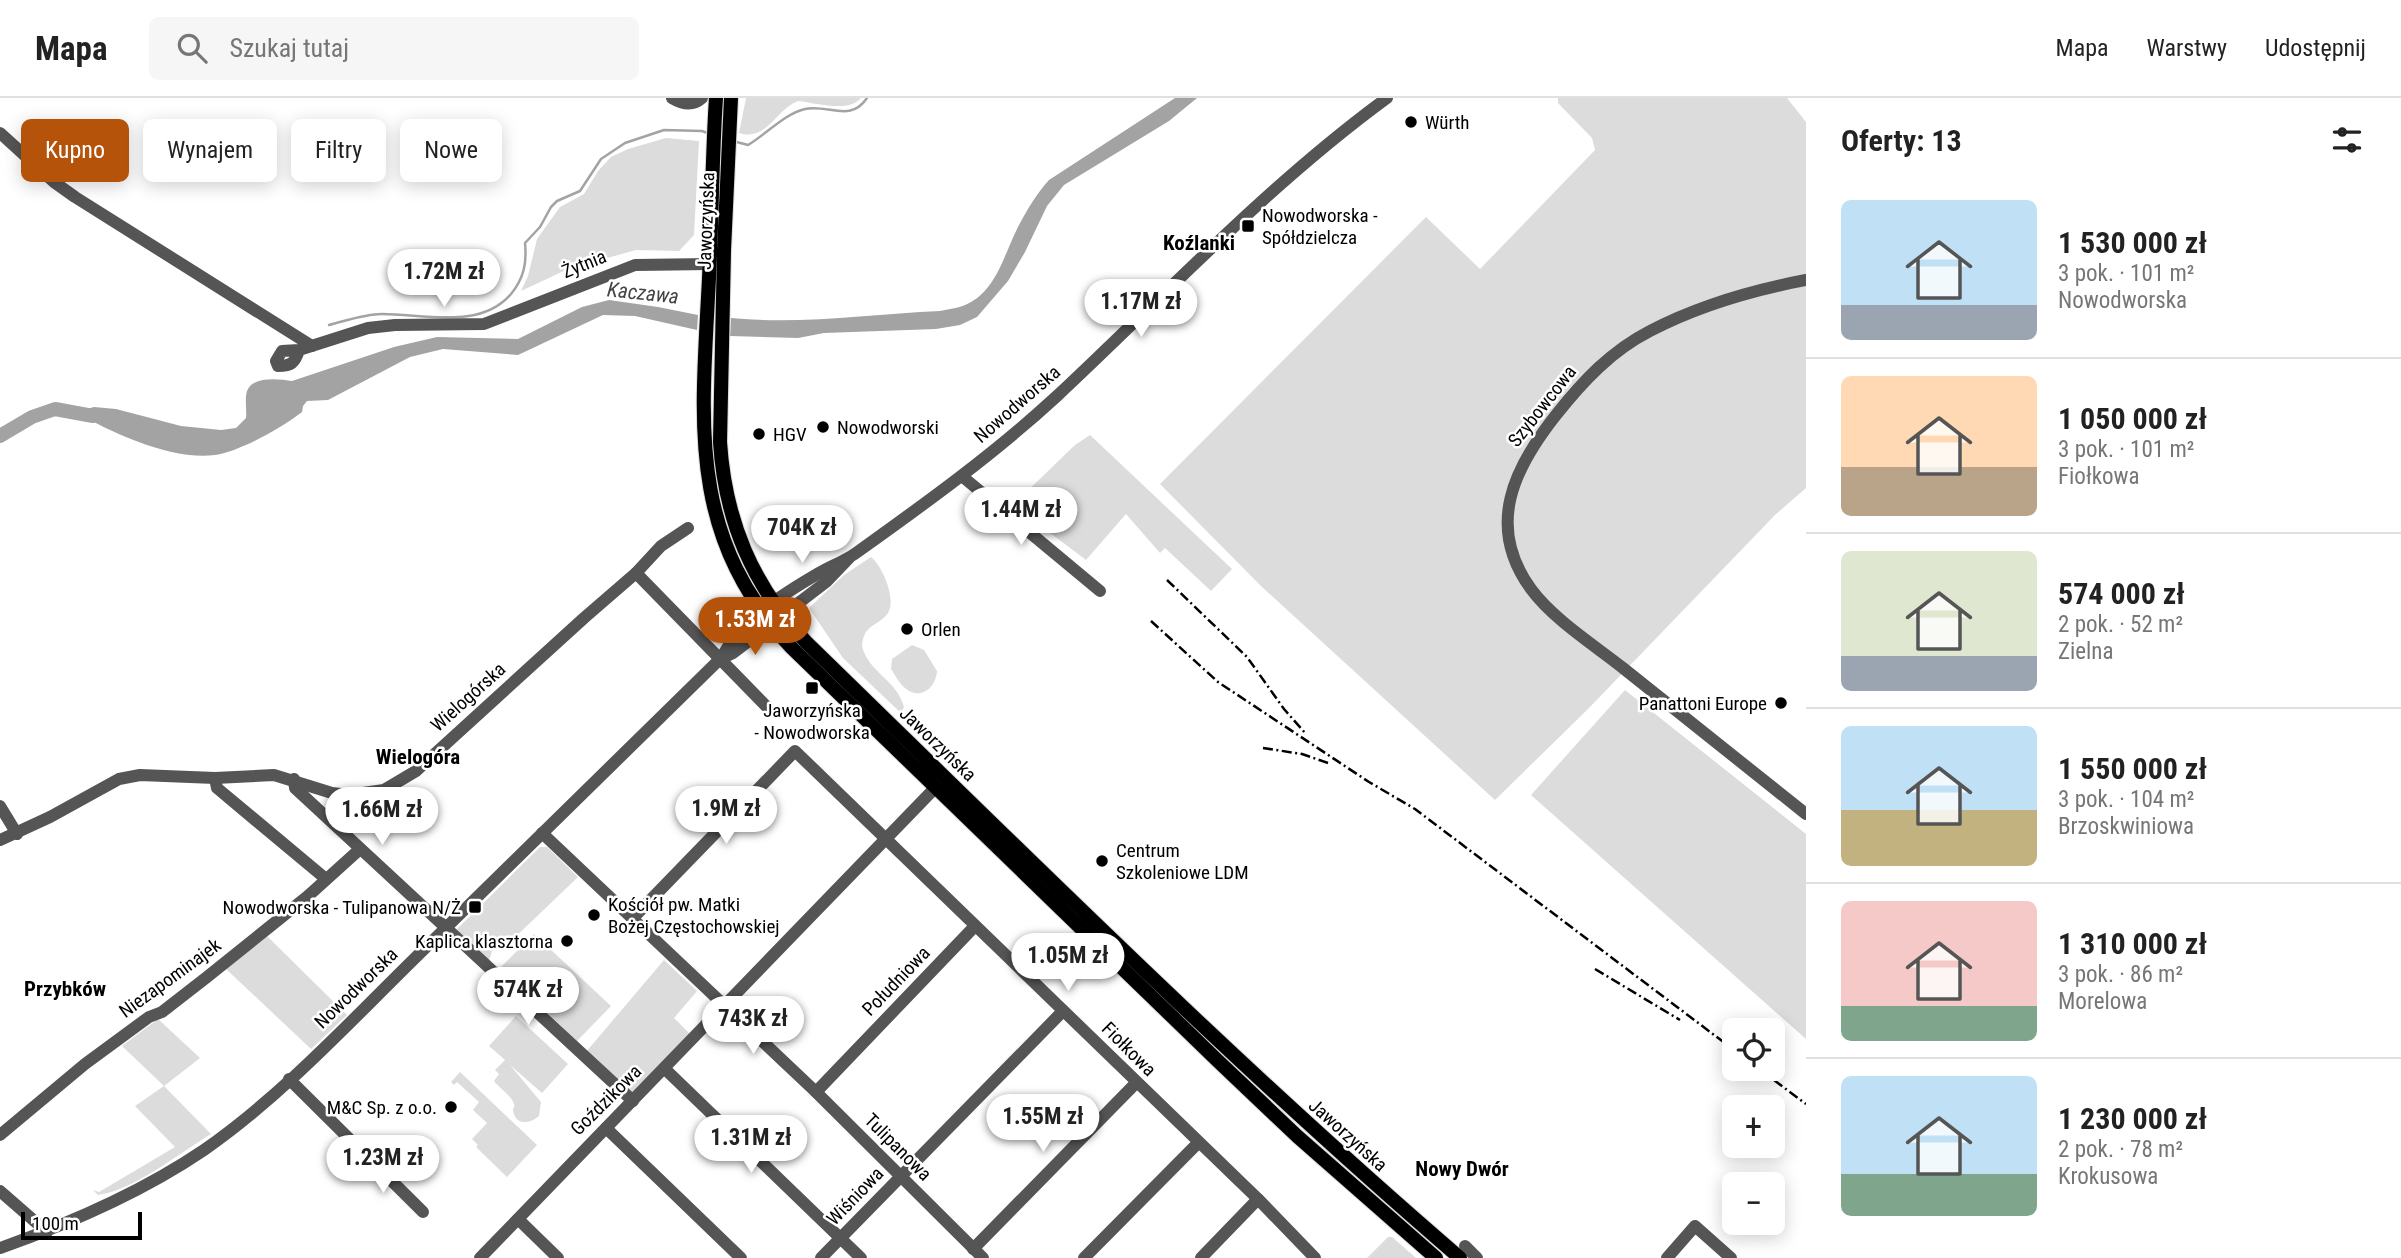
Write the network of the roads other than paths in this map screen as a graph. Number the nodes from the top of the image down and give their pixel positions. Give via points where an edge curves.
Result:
1 (673, 98) edge
2 (702, 98) edge
3 (716, 98) edge
4 (731, 98) edge
5 (1387, 98) edge
6 (719, 132) junction
7 (0, 134) edge
8 (709, 264) junction
9 (1806, 280) edge
10 (715, 296) junction
11 (313, 346) junction
12 (713, 349) junction
13 (299, 350) dead end
14 (963, 477) junction
15 (688, 528) dead end
16 (636, 573) junction
17 (1100, 591) dead end
18 (778, 610) junction
19 (761, 613) junction
20 (770, 625) junction
21 (720, 659) junction
22 (766, 706) dead end
23 (215, 778) junction
24 (294, 779) junction
25 (935, 788) junction
26 (0, 806) edge
27 (1806, 814) edge
28 (542, 833) junction
29 (17, 834) junction
30 (0, 841) edge
31 (885, 841) junction
32 (360, 849) junction
33 (326, 879) junction
34 (633, 918) junction
35 (975, 926) junction
36 (446, 928) junction
37 (724, 1006) junction
38 (1063, 1011) junction
39 (665, 1069) junction
40 (289, 1079) junction
41 (1136, 1083) junction
42 (816, 1092) junction
43 (633, 1101) junction
44 (606, 1128) junction
45 (0, 1135) edge
46 (1198, 1143) junction
47 (900, 1177) junction
48 (0, 1191) edge
49 (1258, 1199) junction
50 (423, 1212) dead end
51 (518, 1219) junction
52 (47, 1232) junction
53 (840, 1238) junction
54 (0, 1248) edge
55 (1462, 1252) edge
56 (978, 1253) edge
57 (480, 1258) edge
58 (558, 1258) edge
59 (741, 1258) edge
60 (821, 1258) edge
61 (861, 1258) edge
62 (1084, 1258) edge
63 (1201, 1258) edge
64 (1315, 1258) edge
65 (1436, 1258) edge
66 (1477, 1258) edge
67 (1667, 1258) edge
68 (1731, 1258) edge

1 - 2 street via 690,104
3 - 6 main road, Jaworzyńska
4 - 6 main road, Jaworzyńska
5 - 14 street, Nowodworska via 1276,188 1055,397
6 - 8 main road, Jaworzyńska
6 - 10 main road, Jaworzyńska via 728,148
7 - 11 street via 75,197
8 - 10 main road, Jaworzyńska
8 - 11 street, Żytnia via 635,265 484,324 368,328
9 - 27 street, Szybowcowa via 1754,291 1668,322 1599,366 1524,460 1513,486 1508,517 1515,561 1538,597
10 - 12 main road, Jaworzyńska
11 - 13 street, Żytnia
12 - 18 main road, Jaworzyńska via 728,504 750,563
12 - 19 main road, Jaworzyńska via 704,444 711,502 732,561
14 - 17 street
14 - 18 street, Nowodworska via 849,558 826,582
15 - 16 street, Wielogórska via 661,546
16 - 21 street
16 - 24 street, Wielogórska via 400,782 384,790 349,795
18 - 19 street, Nowodworska
18 - 20 street, Nowodworska
18 - 55 main road, Jaworzyńska via 1261,1082
19 - 20 main road, Jaworzyńska
19 - 21 street, Nowodworska via 749,621
20 - 21 street, Nowodworska
20 - 25 main road, Jaworzyńska
21 - 22 street
21 - 28 street, Nowodworska
23 - 24 street, Wielogórska via 274,775
23 - 29 street, Wielogórska via 140,775 119,779
23 - 33 street via 217,788
24 - 32 street via 295,788
25 - 31 street, Goździkowa
25 - 65 main road, Jaworzyńska via 1287,1127
26 - 29 street
28 - 34 street, Tulipanowa
28 - 36 street, Nowodworska
29 - 30 street, Wielogórska
31 - 34 street, Fiołkowa via 795,751
31 - 35 street, Fiołkowa
31 - 37 street, Goździkowa
32 - 33 street, Niezapominajek
32 - 36 street
33 - 45 street, Niezapominajek via 200,983 85,1064
34 - 37 street, Tulipanowa
35 - 38 street, Fiołkowa
35 - 42 street, Południowa
36 - 40 street, Nowodworska
36 - 43 street
37 - 39 street, Goździkowa
37 - 42 street, Tulipanowa
38 - 41 street, Fiołkowa
38 - 47 street, Wiśniowa
39 - 43 street, Goździkowa
39 - 53 street
40 - 50 street
40 - 52 street, Nowodworska via 204,1150 153,1181
41 - 46 street, Fiołkowa
41 - 56 street
42 - 47 street, Tulipanowa
43 - 44 street, Goździkowa
44 - 51 street, Goździkowa
44 - 59 street
46 - 49 street, Fiołkowa
46 - 62 street
47 - 53 street, Wiśniowa
47 - 56 street, Tulipanowa
48 - 52 street
49 - 63 street
49 - 64 street, Fiołkowa
51 - 57 street, Goździkowa
51 - 58 street
52 - 54 street, Nowodworska
53 - 60 street, Wiśniowa
53 - 61 street
55 - 66 street
67 - 68 street via 1695,1226

